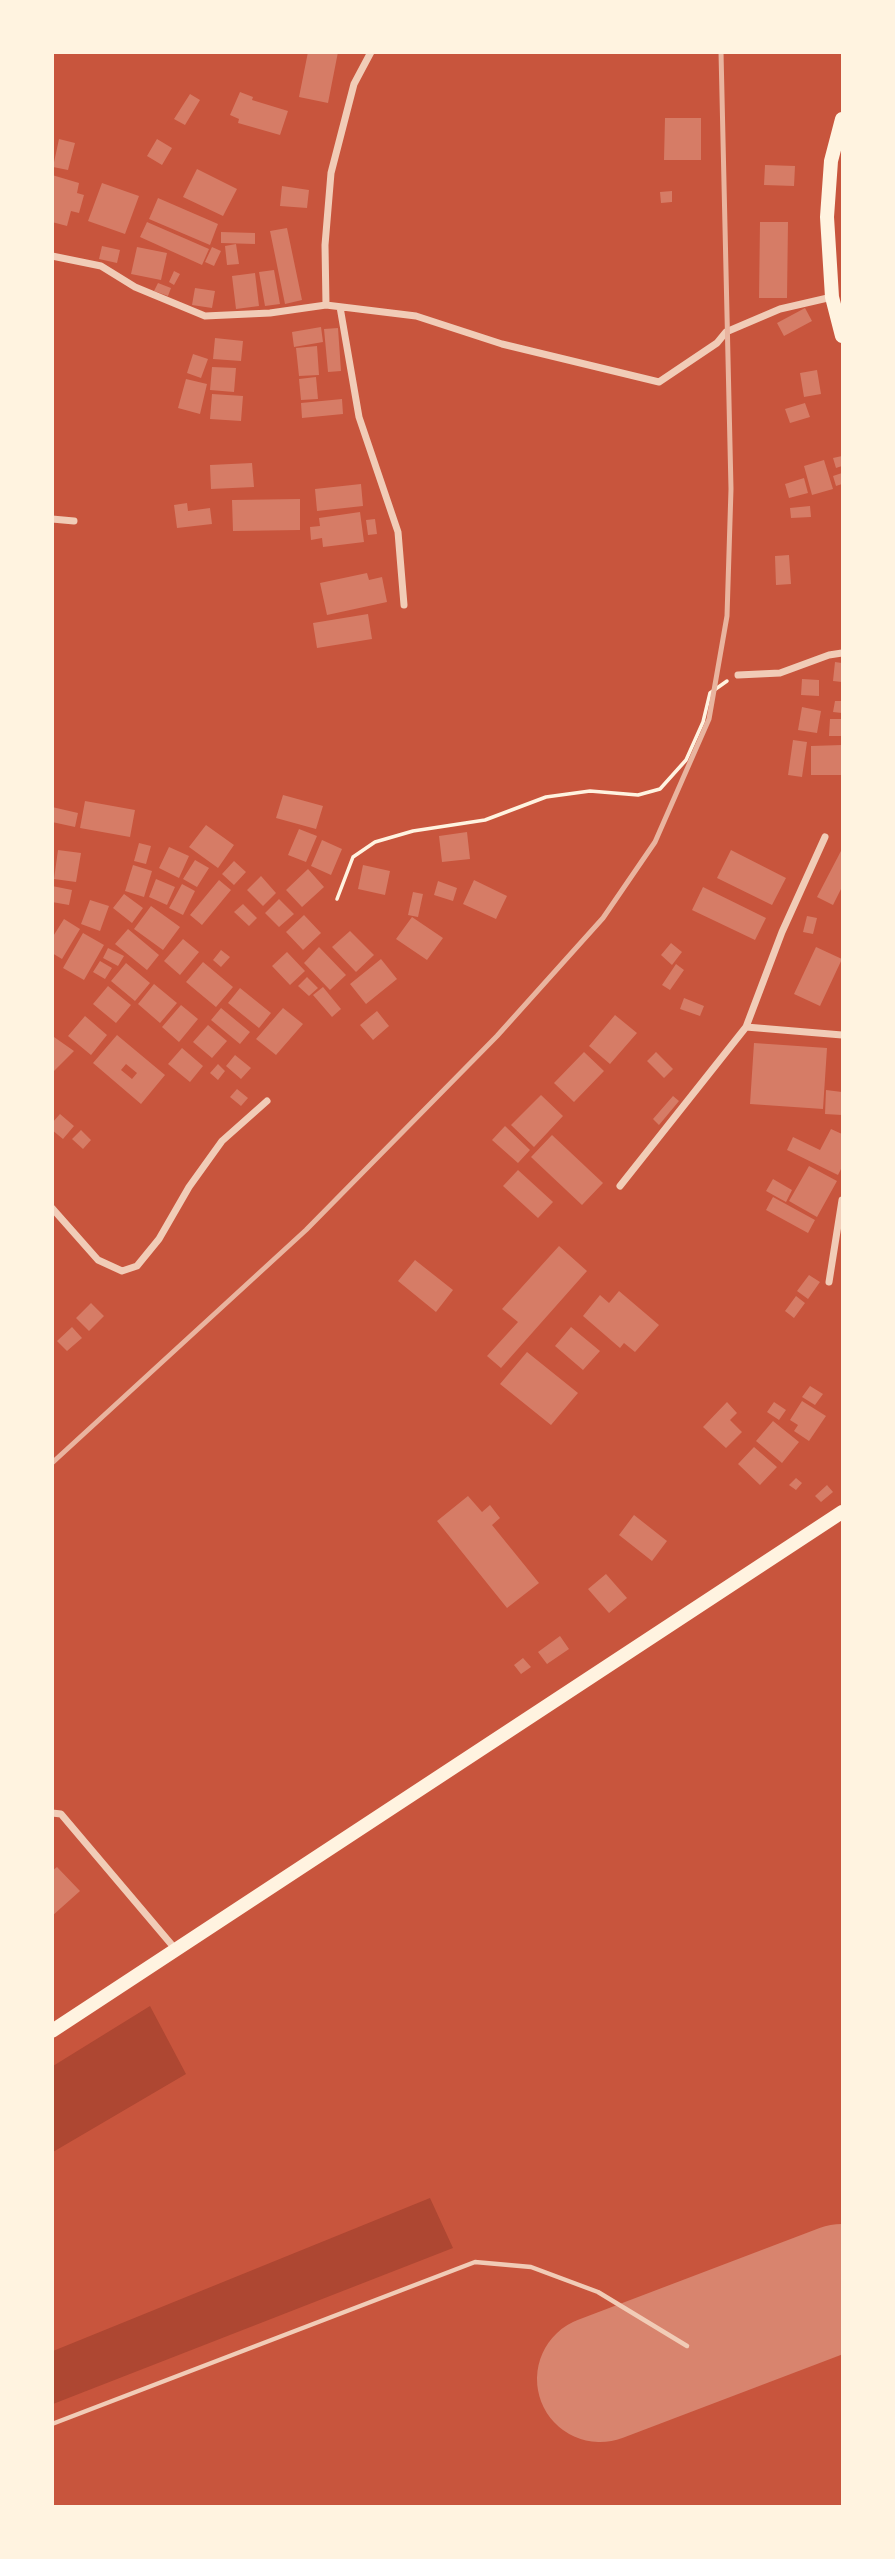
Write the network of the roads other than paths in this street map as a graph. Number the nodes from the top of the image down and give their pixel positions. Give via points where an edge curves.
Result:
1 (371, 52) edge
2 (842, 118) edge
3 (52, 256) edge
4 (832, 297) junction
5 (326, 305) junction
6 (340, 307) junction
7 (842, 336) edge
8 (52, 519) edge
9 (74, 521) dead end
10 (404, 605) dead end
11 (842, 653) edge
12 (738, 675) road end
13 (825, 836) dead end
14 (746, 1027) junction
15 (842, 1035) edge
16 (267, 1101) dead end
17 (620, 1186) dead end
18 (842, 1200) edge
19 (52, 1208) edge
20 (829, 1282) dead end
21 (842, 1512) edge
22 (52, 1813) edge
23 (178, 1951) junction
24 (52, 2031) edge
25 (687, 2346) dead end
26 (52, 2424) edge

1 - 5 street via 354,84 331,173
2 - 4 main road via 831,161 827,217
3 - 5 street via 101,266 135,287 205,316
4 - 6 street via 780,309 726,332 659,382 502,344 416,316
4 - 7 main road
5 - 6 street
6 - 10 street via 359,417 398,532
8 - 9 street
11 - 12 street via 780,673
13 - 14 street
14 - 15 street
14 - 17 street
16 - 19 street via 222,1141 137,1266 122,1271 98,1260
18 - 20 street
21 - 23 main road
22 - 23 street via 61,1814
23 - 24 main road
25 - 26 lane via 598,2292 531,2267 475,2262

